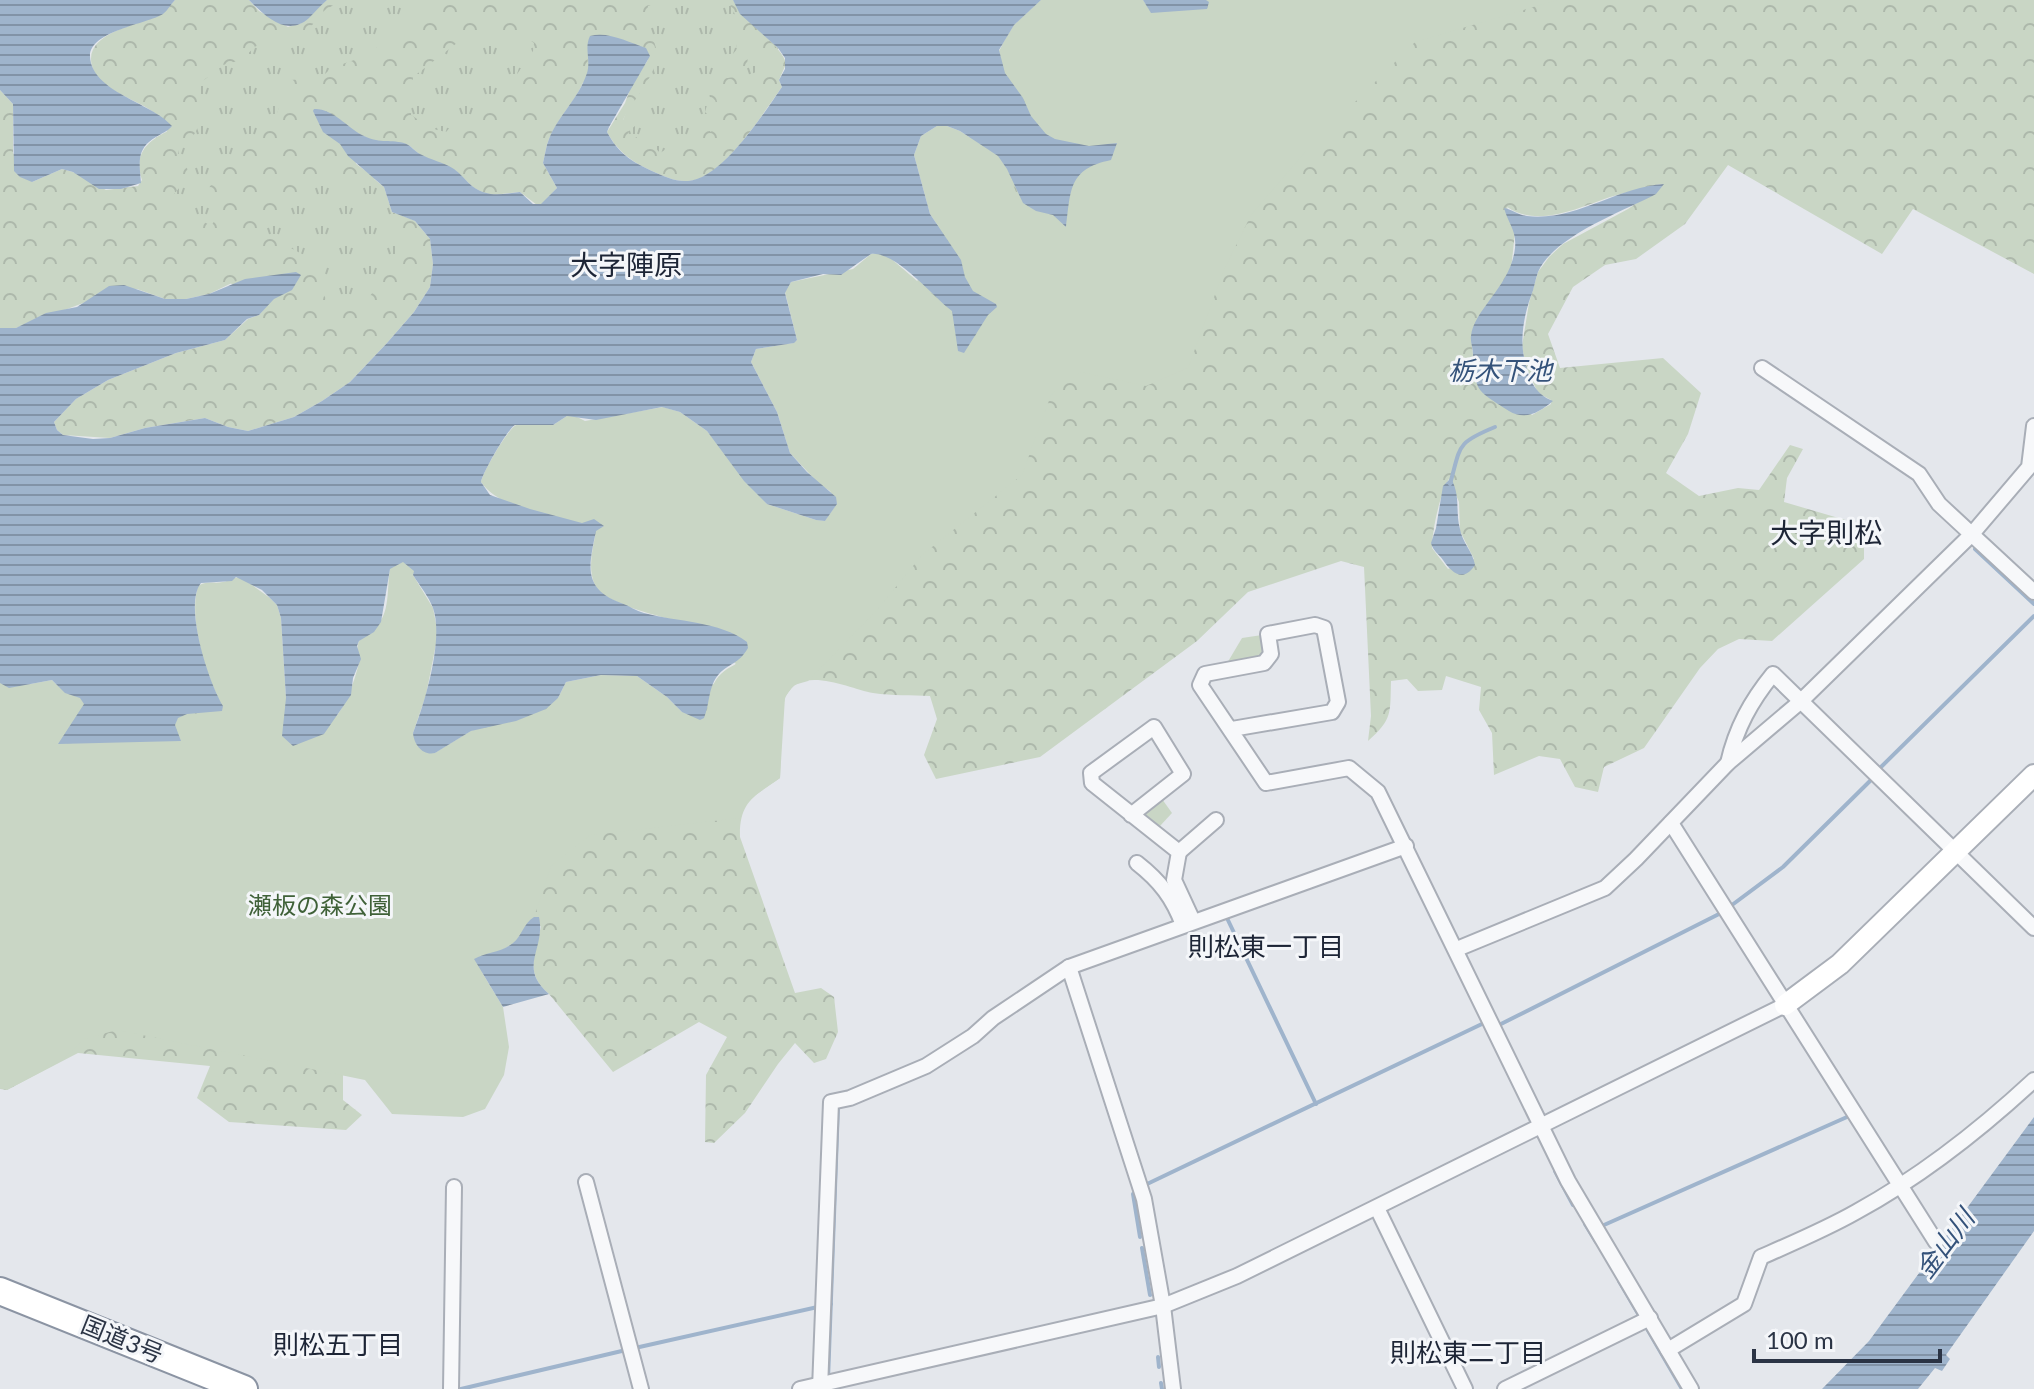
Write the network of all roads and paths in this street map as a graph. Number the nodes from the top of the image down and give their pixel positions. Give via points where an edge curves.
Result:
1 (1762, 368) dead end
2 (2034, 426) edge
3 (1972, 534) junction
4 (2034, 592) edge
5 (1800, 702) junction
6 (1232, 729) junction
7 (1728, 763) junction
8 (2034, 775) edge
9 (1131, 815) junction
10 (1216, 820) dead end
11 (1671, 823) junction
12 (1406, 846) junction
13 (1179, 852) junction
14 (1957, 852) junction
15 (1137, 863) dead end
16 (1188, 923) junction
17 (2034, 928) edge
18 (1457, 949) junction
19 (1069, 967) junction
20 (1785, 1005) junction
21 (2034, 1080) edge
22 (1536, 1130) junction
23 (586, 1182) dead end
24 (454, 1187) dead end
25 (1900, 1187) junction
26 (1377, 1208) junction
27 (1936, 1242) dead end
28 (0, 1291) edge
29 (1163, 1306) junction
30 (0, 1309) edge
31 (1650, 1318) junction
32 (1668, 1350) junction
33 (820, 1387) edge
34 (200, 1389) edge
35 (244, 1389) edge
36 (451, 1389) edge
37 (641, 1389) edge
38 (800, 1389) edge
39 (1173, 1389) edge
40 (1465, 1389) edge
41 (1505, 1389) edge
42 (1691, 1389) edge

1 - 3 street via 1919,474 1939,504
2 - 3 street via 2029,467
3 - 4 street
3 - 5 street
5 - 7 street
5 - 7 street via 1773,674 1748,707
5 - 14 street
6 - 6 street via 1200,685 1205,674 1264,663 1271,654 1268,634 1324,628 1338,702 1332,712
6 - 12 street via 1266,783 1349,768 1378,792
7 - 11 street
8 - 14 street
9 - 9 street via 1092,783 1091,773 1154,727 1183,774
9 - 13 street
10 - 13 street
11 - 18 street via 1605,888
11 - 20 street
12 - 16 street
12 - 18 street
13 - 16 street via 1174,880
14 - 17 street
14 - 20 street via 1840,964
15 - 16 street via 1159,880
16 - 19 street
18 - 22 street
19 - 29 street via 1144,1199
19 - 33 street via 926,1066 831,1102
20 - 22 street
20 - 25 street
21 - 25 street via 1988,1123
22 - 26 street
22 - 31 street
23 - 37 street
24 - 36 street
25 - 27 street
25 - 32 street via 1761,1257 1744,1304
26 - 29 street
26 - 40 street
28 - 35 highway, 国道3号
29 - 33 street
29 - 39 street
30 - 34 highway, 国道3号
31 - 32 street
31 - 41 street
32 - 42 street
33 - 38 street

